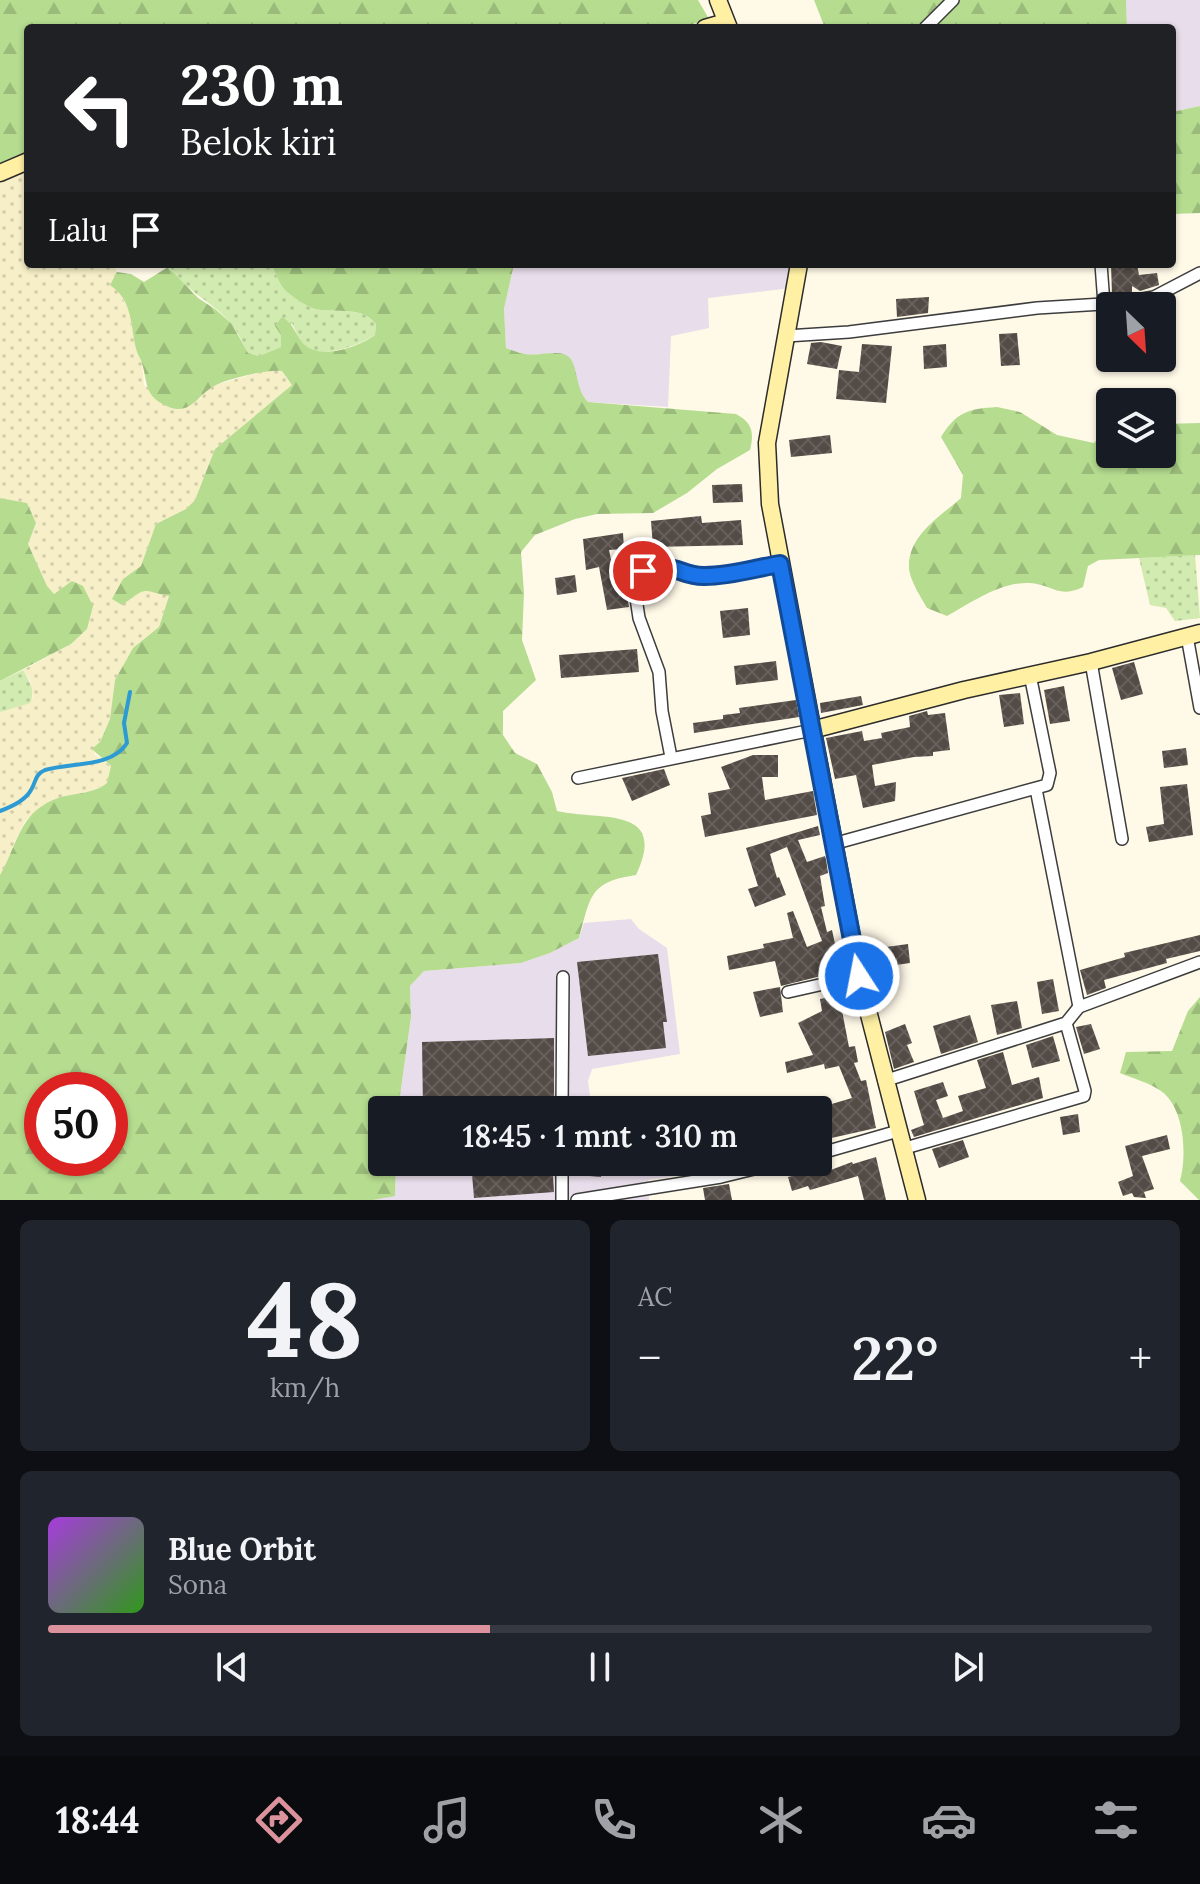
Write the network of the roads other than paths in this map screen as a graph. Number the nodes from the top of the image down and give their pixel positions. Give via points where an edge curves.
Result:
1 (718, 0) edge
2 (953, 0) edge
3 (727, 24) edge
4 (929, 24) edge
5 (24, 163) edge
6 (0, 173) edge
7 (798, 268) edge
8 (1101, 268) edge
9 (1200, 273) edge
10 (1103, 292) edge
11 (1164, 292) edge
12 (1096, 304) edge
13 (786, 336) junction
14 (780, 564) junction
15 (1193, 635) edge
16 (1091, 662) junction
17 (1030, 675) junction
18 (1200, 708) edge
19 (812, 730) junction
20 (671, 757) junction
21 (578, 778) dead end
22 (1036, 789) junction
23 (1122, 839) dead end
24 (833, 844) junction
25 (1200, 962) edge
26 (859, 976) junction
27 (563, 977) dead end
28 (788, 992) dead end
29 (1079, 1007) junction
30 (1066, 1023) junction
31 (884, 1081) junction
32 (562, 1096) edge
33 (898, 1131) junction
34 (902, 1149) junction
35 (832, 1150) edge
36 (562, 1176) edge
37 (725, 1176) edge
38 (563, 1200) edge
39 (577, 1200) edge
40 (917, 1200) edge

1 - 3 main road
2 - 4 street
5 - 6 main road
7 - 13 main road
8 - 10 street
9 - 11 street
12 - 13 street
13 - 14 main road via 767,443
14 - 19 main road
14 - 20 street via 702,577 675,567 656,568 633,578 639,618 659,672
15 - 16 main road
15 - 18 street
16 - 17 main road
16 - 23 street
17 - 19 main road
17 - 22 street via 1050,778
19 - 20 street
19 - 24 main road
20 - 21 street
22 - 24 street
22 - 29 street
24 - 26 main road
25 - 29 street
26 - 28 street
26 - 31 main road
27 - 32 street
29 - 30 street
30 - 31 street
30 - 34 street via 1085,1095
31 - 33 main road
33 - 34 main road
33 - 35 street
34 - 40 main road
36 - 38 street
37 - 39 street

